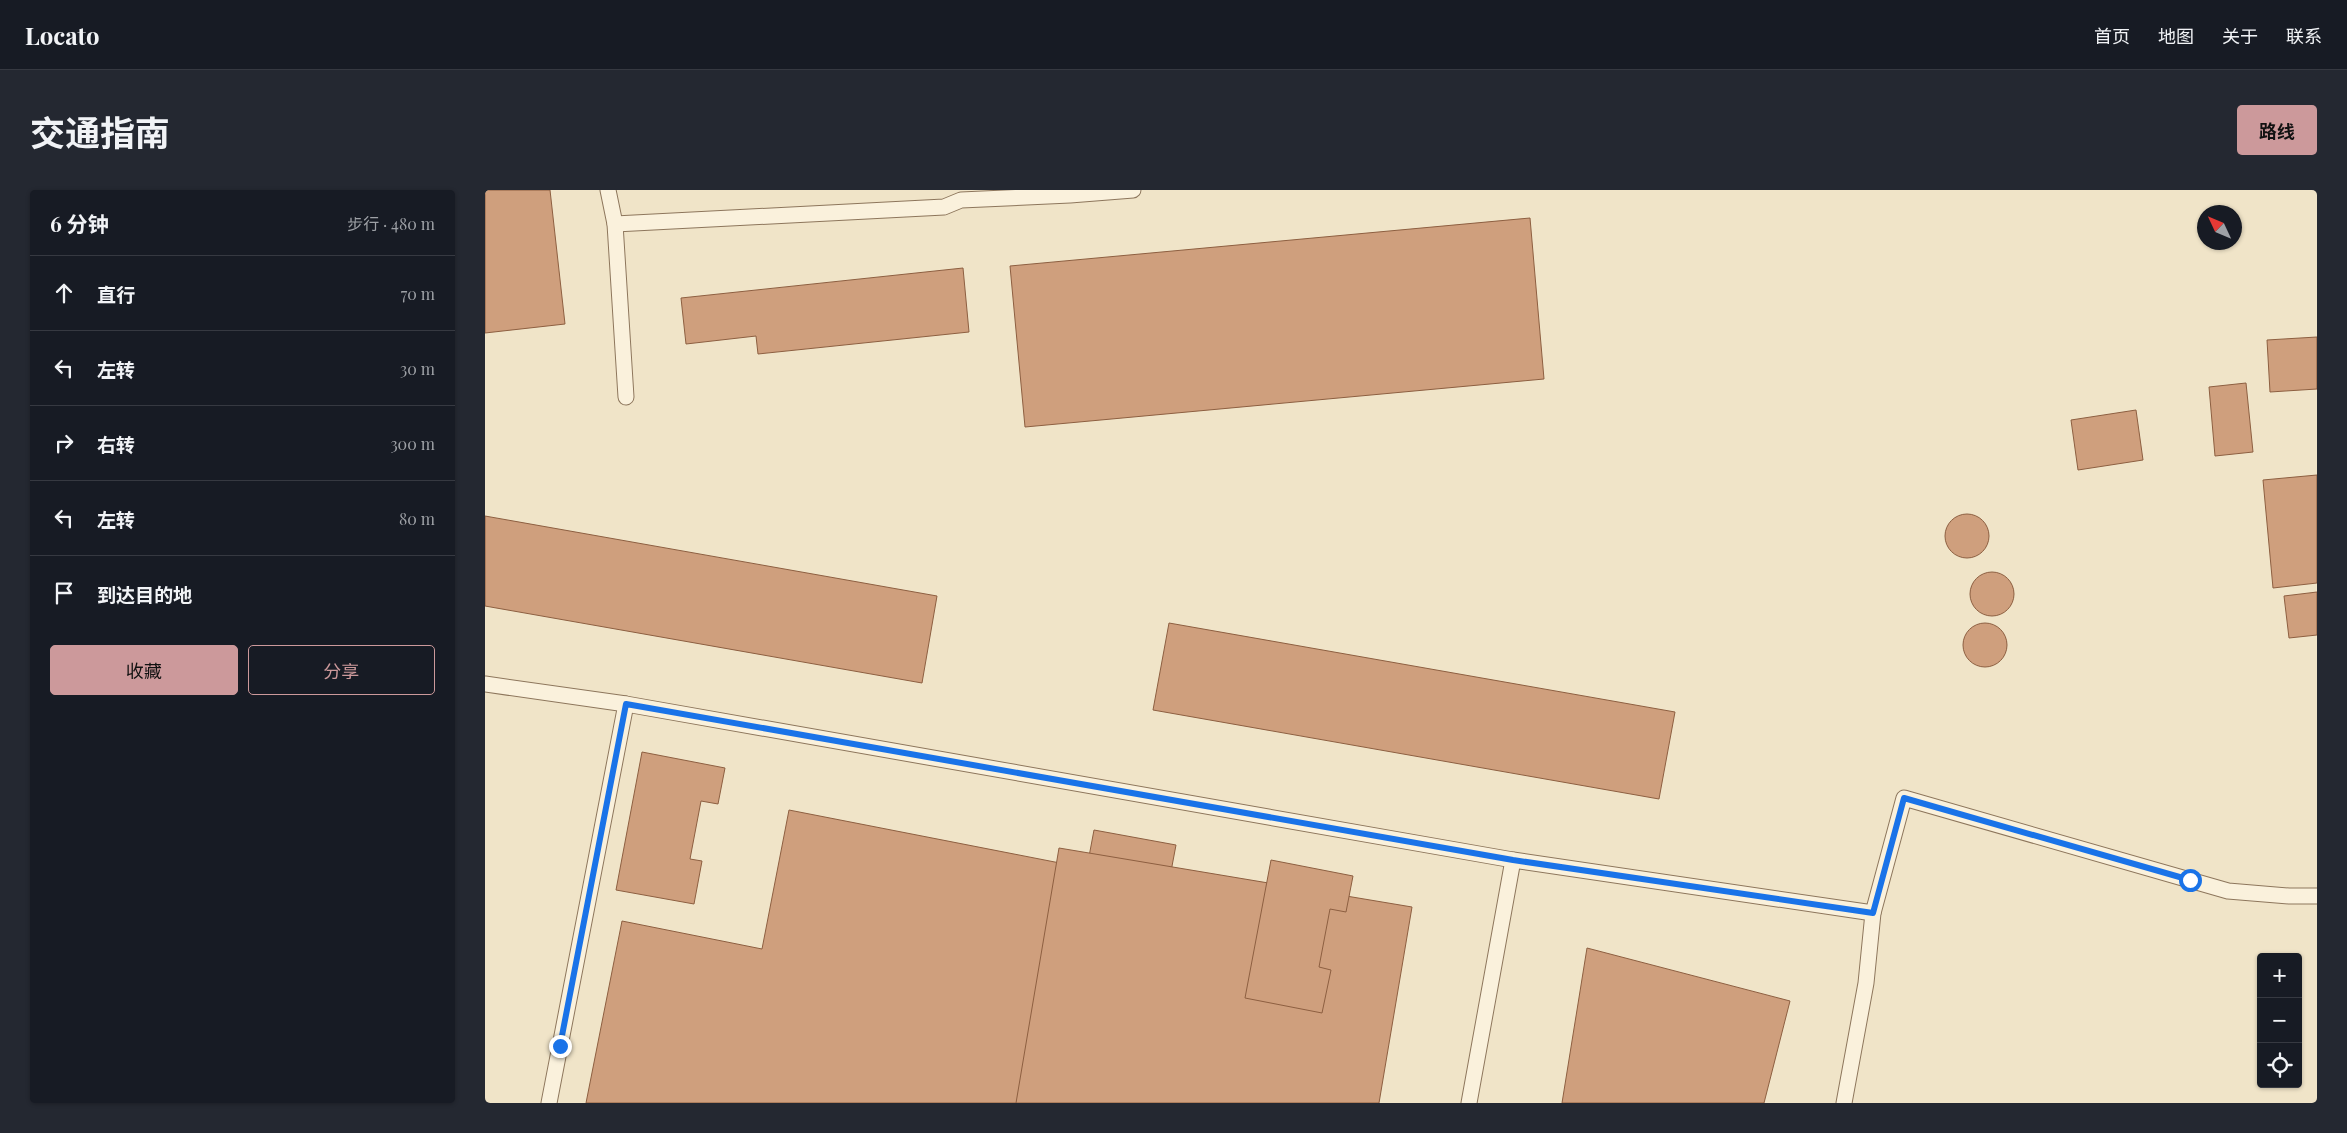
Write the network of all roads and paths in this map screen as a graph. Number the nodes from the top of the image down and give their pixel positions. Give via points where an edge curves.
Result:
1 (608, 190) edge
2 (1133, 190) edge
3 (615, 224) junction
4 (626, 397) dead end
5 (485, 684) edge
6 (626, 704) junction
7 (1513, 860) junction
8 (2317, 896) edge
9 (1873, 913) junction
10 (549, 1103) edge
11 (1469, 1103) edge
12 (1844, 1103) edge

1 - 3 lane
2 - 3 lane via 961,200 944,207
3 - 4 lane
5 - 6 lane
6 - 7 lane
6 - 10 lane
7 - 9 lane
7 - 11 lane
8 - 9 lane via 2228,891 1904,798
9 - 12 lane via 1866,983

